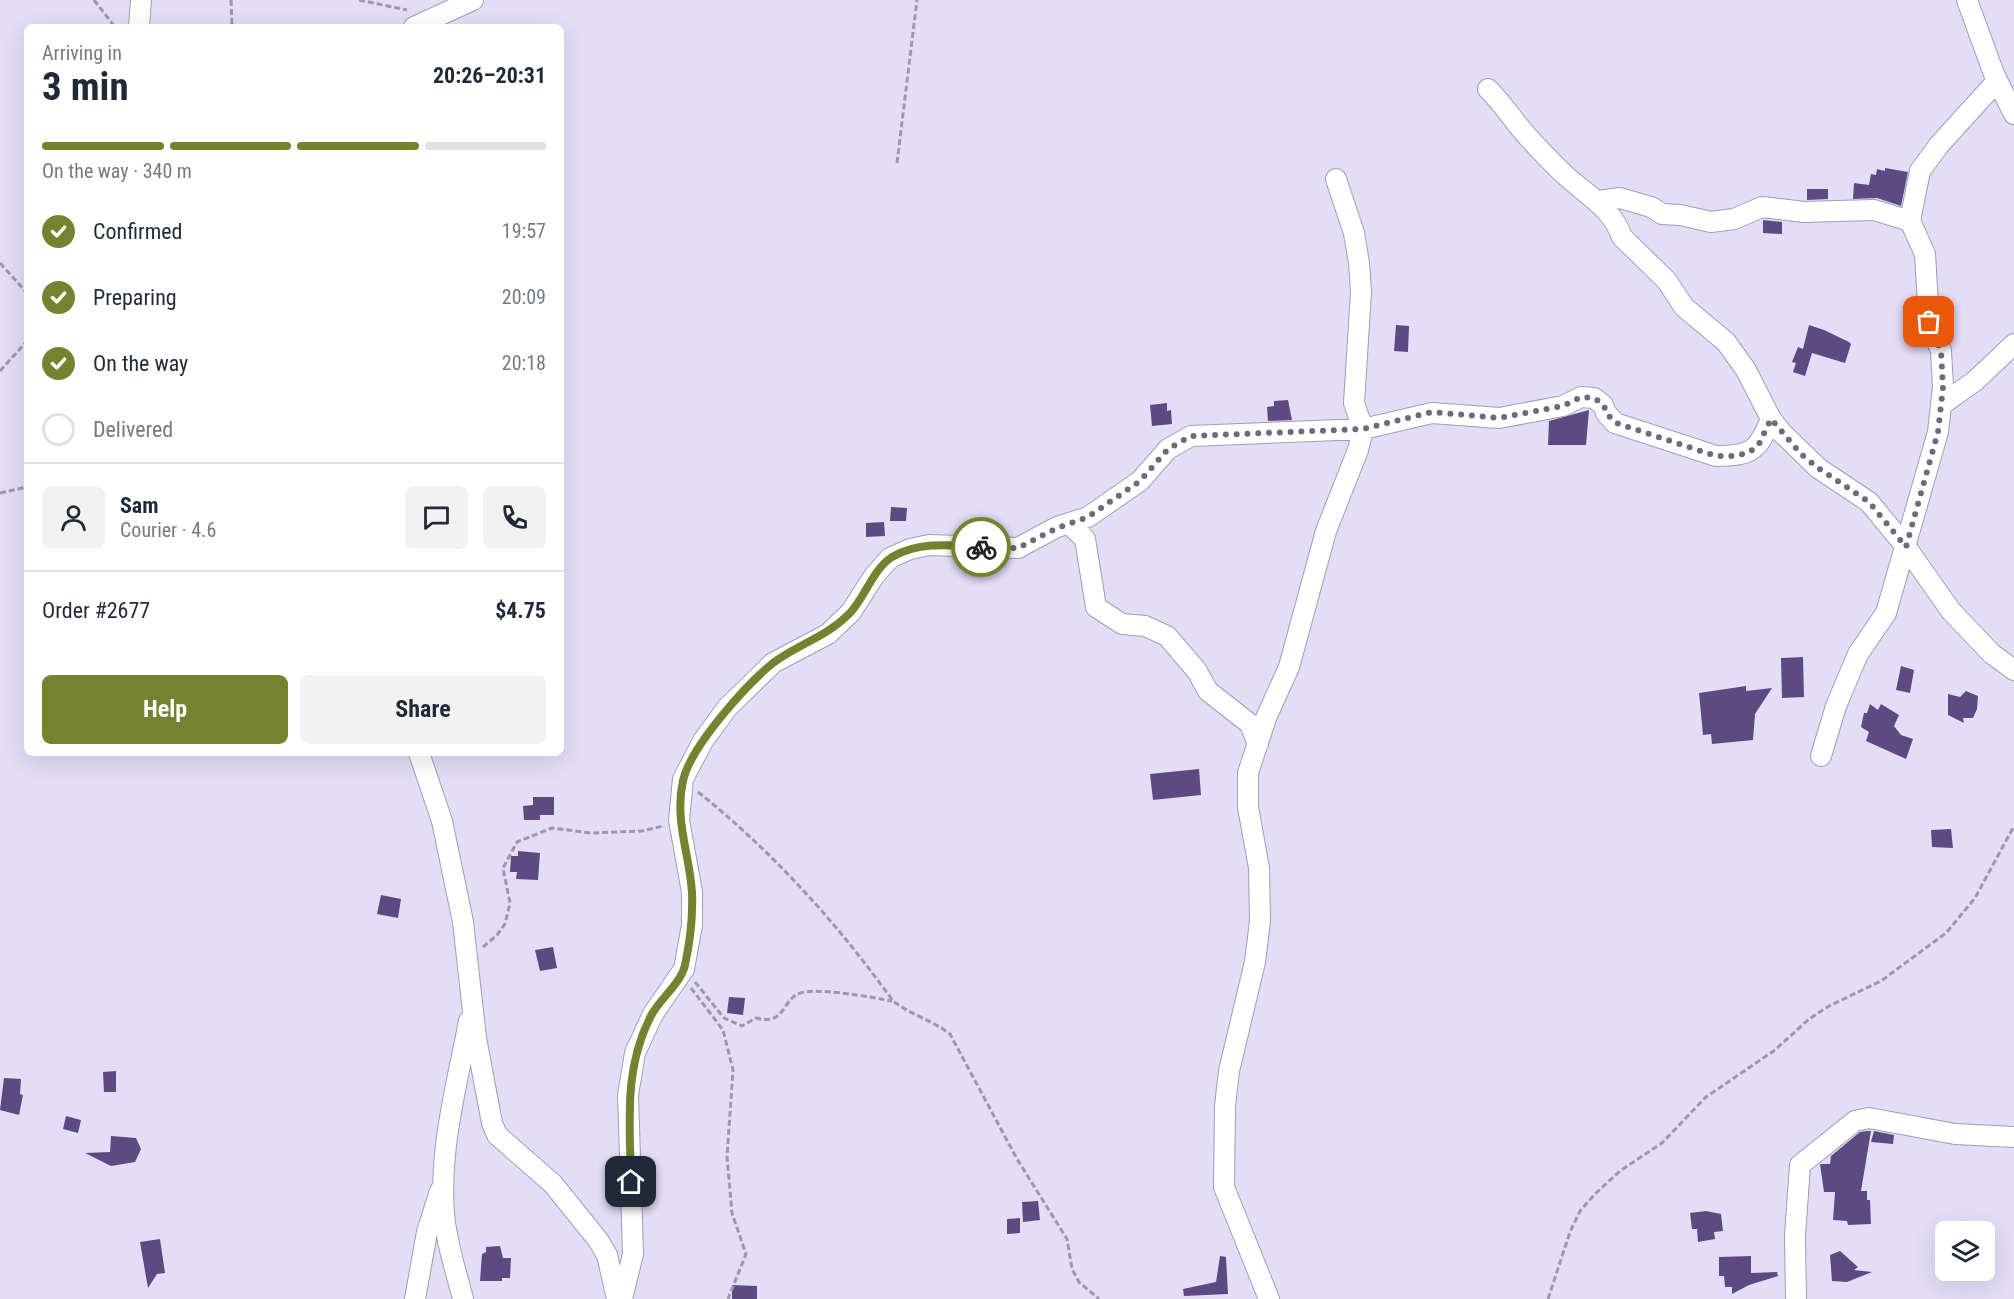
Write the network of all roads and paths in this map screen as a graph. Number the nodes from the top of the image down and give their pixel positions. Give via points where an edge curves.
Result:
1 (94, 0) edge
2 (141, 0) edge
3 (231, 0) edge
4 (359, 0) edge
5 (473, 0) edge
6 (917, 0) edge
7 (1967, 0) edge
8 (438, 15) junction
9 (112, 24) edge
10 (139, 24) edge
11 (232, 24) edge
12 (420, 24) edge
13 (1997, 81) junction
14 (1488, 89) dead end
15 (2014, 114) edge
16 (897, 163) dead end
17 (1336, 179) dead end
18 (1599, 201) junction
19 (1910, 221) junction
20 (0, 263) edge
21 (24, 290) edge
22 (24, 344) edge
23 (2014, 344) edge
24 (0, 371) edge
25 (1941, 405) junction
26 (1771, 419) junction
27 (1363, 429) junction
28 (24, 488) edge
29 (0, 493) edge
30 (1069, 524) junction
31 (1906, 547) junction
32 (2014, 670) edge
33 (1258, 744) junction
34 (420, 756) edge
35 (1821, 756) dead end
36 (683, 779) junction
37 (679, 820) junction
38 (2014, 826) edge
39 (468, 959) junction
40 (682, 972) junction
41 (892, 1001) junction
42 (472, 1002) junction
43 (2014, 1137) edge
44 (443, 1185) junction
45 (415, 1299) edge
46 (463, 1299) edge
47 (618, 1299) edge
48 (622, 1299) edge
49 (728, 1299) edge
50 (1099, 1299) edge
51 (1269, 1299) edge
52 (1548, 1299) edge
53 (1796, 1299) edge

1 - 9 path
2 - 10 street
3 - 11 path
4 - 8 path
5 - 8 street
6 - 16 path
7 - 13 street
8 - 12 street
13 - 15 street
13 - 19 street via 1920,171
14 - 18 street via 1525,134
17 - 27 street via 1354,233 1359,263 1361,292 1354,403
18 - 19 street via 1620,198 1662,214 1711,222 1734,219 1762,207 1804,212 1874,210
18 - 26 street via 1622,237 1667,281 1684,307 1726,342 1746,370
19 - 25 street via 1925,254 1929,322 1941,351
20 - 21 path
22 - 24 path
23 - 25 street via 1975,381
25 - 31 street via 1938,432
26 - 27 street via 1758,446 1733,456 1716,456 1616,423 1604,405 1594,398 1581,397 1563,406 1499,418 1432,412
26 - 31 street via 1801,454 1869,502
27 - 30 street via 1191,436 1168,449 1140,481 1088,517
27 - 33 street via 1326,531 1289,667
28 - 29 path
30 - 33 street via 1084,539 1096,607 1122,624 1145,626 1167,636 1197,671 1208,692 1250,724
30 - 36 street via 1018,548 929,545 890,558 851,612 828,633 773,663 727,708 703,741
31 - 32 street via 1951,611 1992,654
31 - 35 street via 1886,613 1858,654
33 - 51 street via 1248,774 1248,796 1259,868 1260,921 1256,962 1229,1071 1224,1187
34 - 39 street via 442,820
36 - 37 street
36 - 41 path via 765,851 837,926
37 - 39 path via 660,828 617,833 552,828 517,842 503,868 510,903 505,924
37 - 40 street via 692,892 692,925
38 - 52 path via 1975,898 1946,933 1881,981 1809,1019 1775,1050 1706,1097 1662,1143 1620,1171 1596,1193 1580,1211 1570,1232
39 - 42 street
40 - 41 path via 724,1018 742,1026 756,1018 777,1016 796,994 807,991
40 - 48 street via 653,1014 635,1053 628,1095 633,1254
40 - 49 path via 723,1030 733,1070 727,1157 732,1213 746,1254
41 - 50 path via 950,1034 1017,1159 1067,1239 1072,1269 1079,1282
42 - 44 street via 446,1146
42 - 47 street via 484,1083 497,1136 553,1184 592,1232 607,1255
43 - 53 street via 1955,1134 1882,1118 1855,1121 1800,1165
44 - 45 street via 432,1209
44 - 46 street via 444,1216

